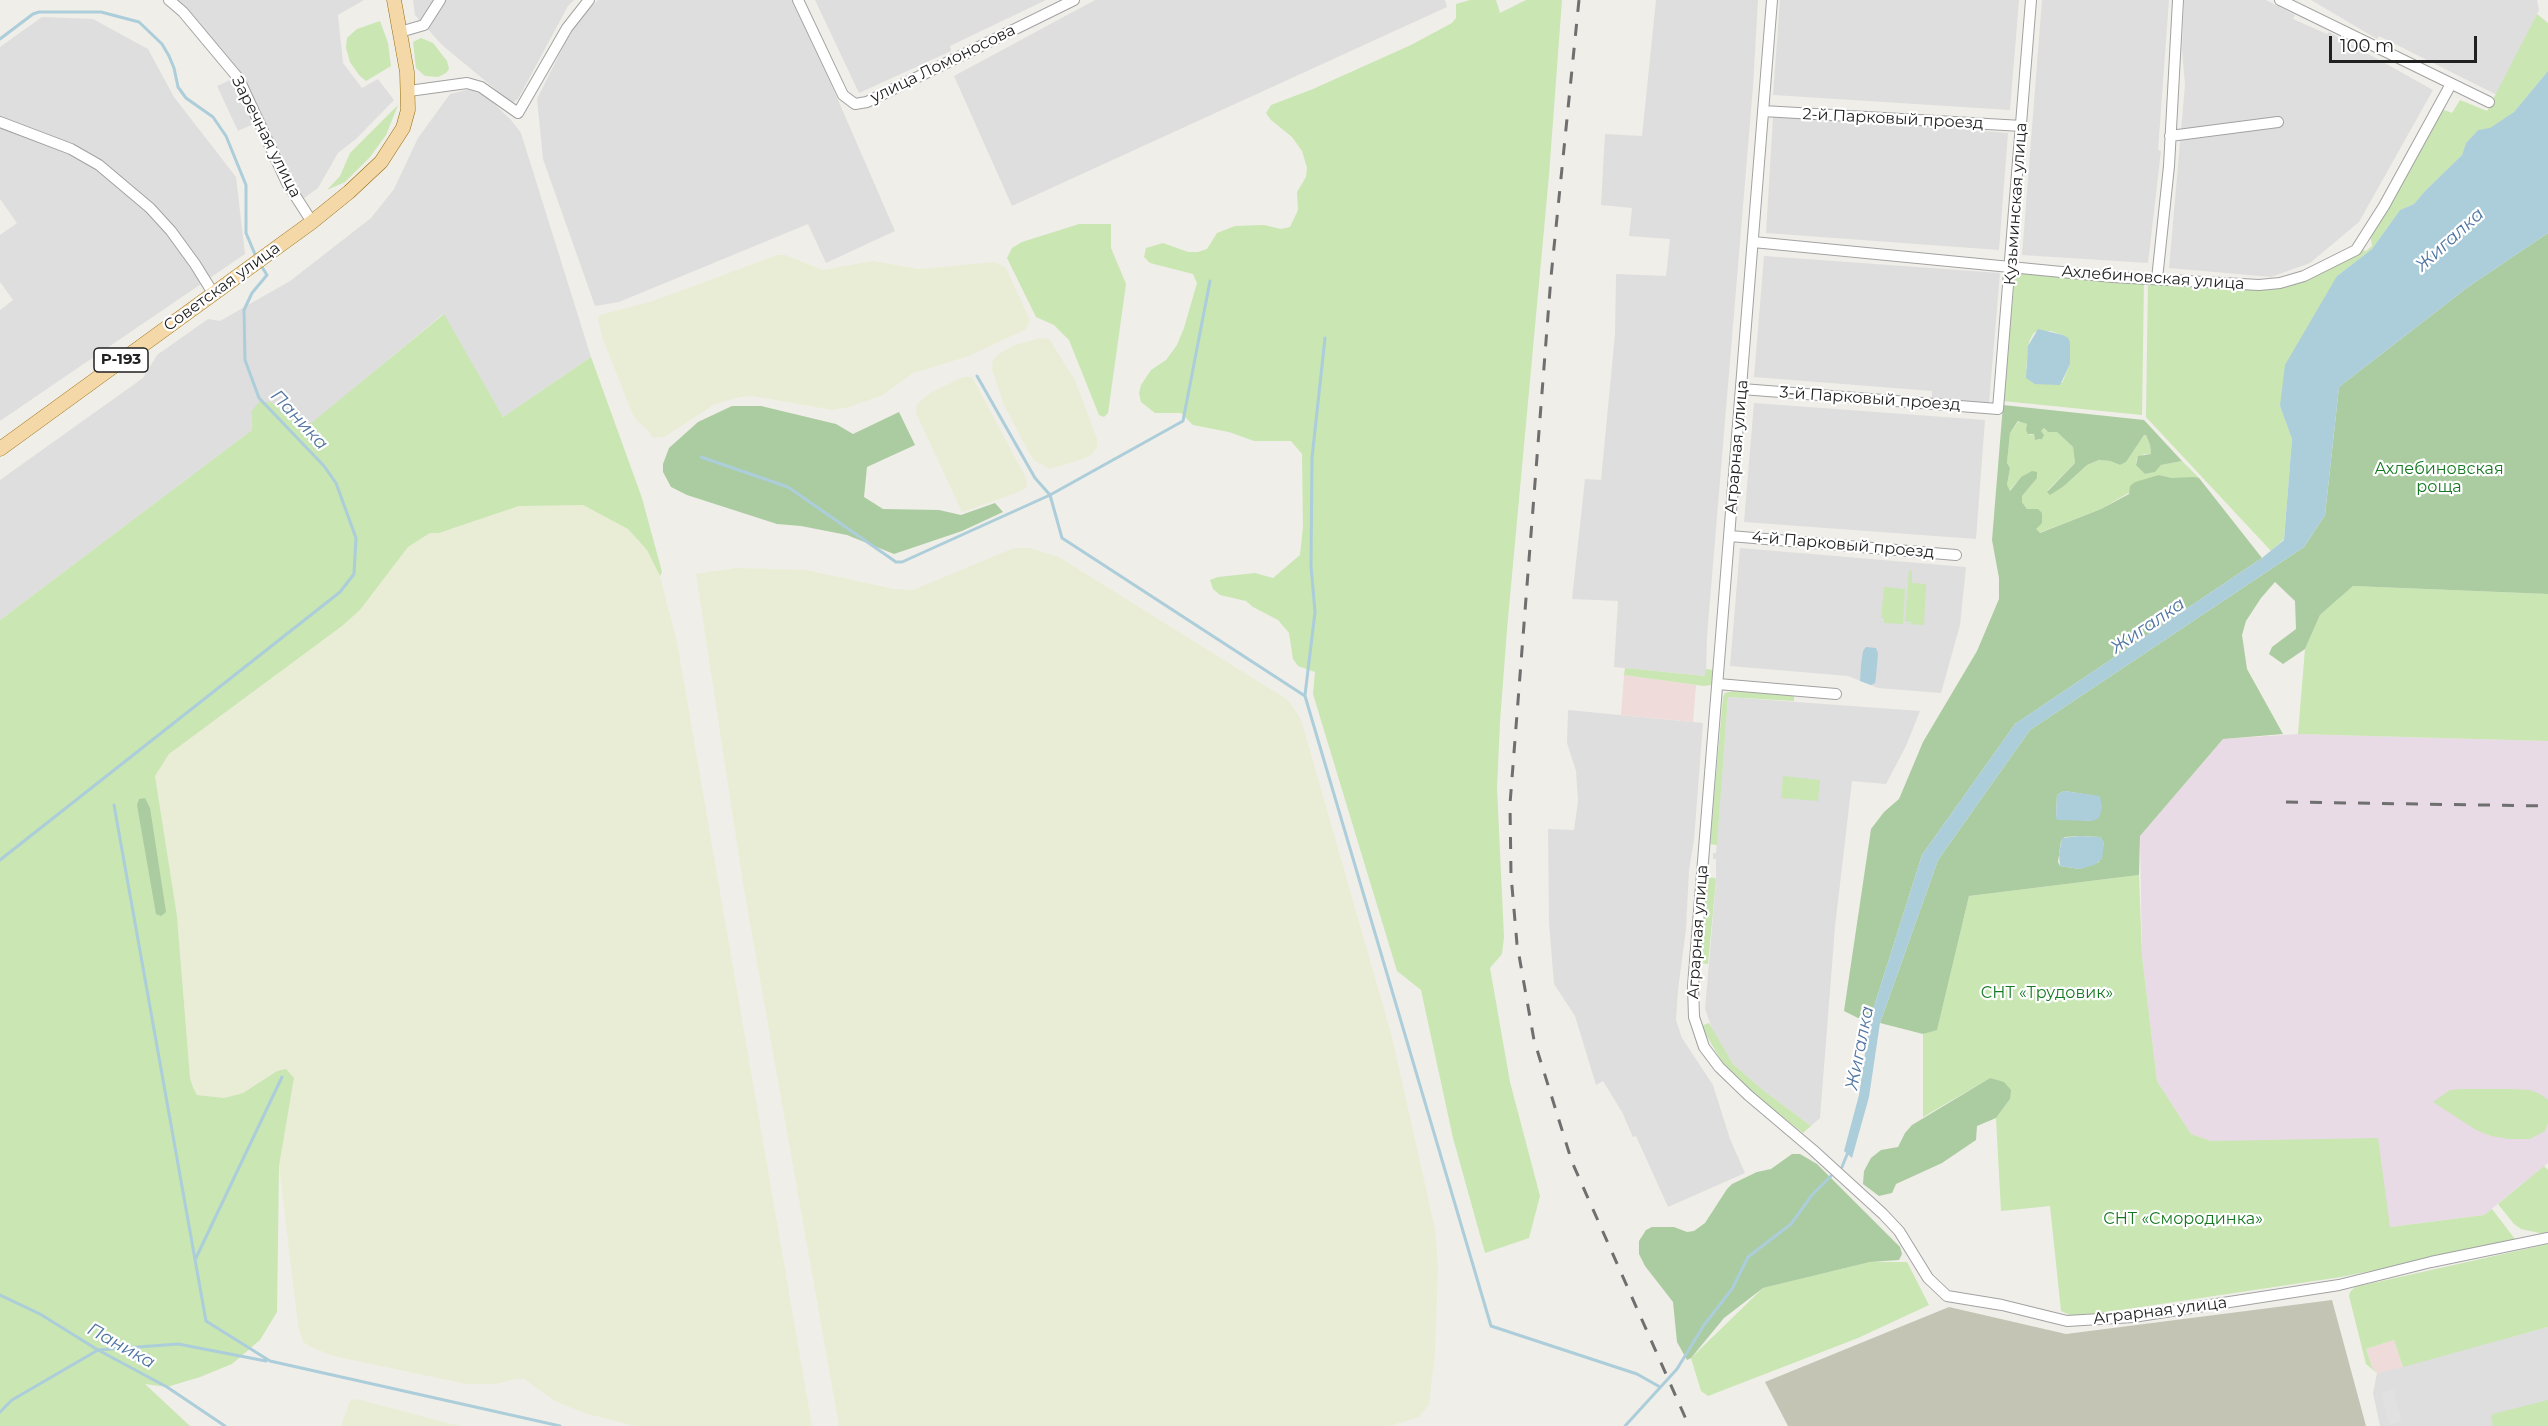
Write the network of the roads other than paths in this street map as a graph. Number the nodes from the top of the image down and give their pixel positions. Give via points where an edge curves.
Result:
1 (169, 0) edge
2 (394, 0) edge
3 (440, 0) edge
4 (589, 0) edge
5 (798, 0) edge
6 (1074, 0) edge
7 (1772, 0) edge
8 (2031, 0) edge
9 (2178, 0) edge
10 (2280, 0) edge
11 (400, 32) junction
12 (2451, 84) junction
13 (409, 91) junction
14 (2489, 102) dead end
15 (1763, 111) junction
16 (0, 122) edge
17 (2277, 122) dead end
18 (2022, 126) junction
19 (2170, 136) junction
20 (312, 222) junction
21 (1753, 242) junction
22 (2011, 266) junction
23 (2157, 279) junction
24 (213, 293) junction
25 (1742, 389) junction
26 (1998, 409) joint
27 (0, 449) edge
28 (1730, 536) junction
29 (1956, 555) dead end
30 (1718, 684) junction
31 (1836, 694) dead end
32 (2548, 1238) edge

1 - 20 street, Заречная улица via 239,80 287,183
2 - 11 main road, Р-193
3 - 11 street via 424,25
4 - 13 street via 567,28 518,113 481,87 467,83
5 - 6 street, улица Ломоносова via 843,95 855,104 867,102
7 - 15 street, Аграрная улица
8 - 18 street, Кузьминская улица
9 - 19 street
10 - 12 street
11 - 13 main road, Р-193
12 - 14 street
12 - 23 street, Ахлебиновская улица via 2356,250 2304,276 2280,283
13 - 20 main road, Советская улица / Р-193 via 403,128 381,162
15 - 18 street, 2-й Парковый проезд
15 - 21 street, Аграрная улица
16 - 24 street via 71,149 99,165 171,231
17 - 19 street
18 - 22 street, Кузьминская улица
19 - 23 street
20 - 24 main road, Советская улица / Р-193
21 - 22 street, Ахлебиновская улица
21 - 25 street, Аграрная улица
22 - 23 street, Ахлебиновская улица
22 - 26 street, Кузьминская улица
24 - 27 main road, Советская улица / Р-193
25 - 26 street, 3-й Парковый проезд
25 - 28 street, Аграрная улица
28 - 29 street, 4-й Парковый проезд
28 - 30 street, Аграрная улица
30 - 31 street
30 - 32 street, Аграрная улица via 1693,986 1696,1029 1719,1067 1899,1231 1928,1278 1947,1296 2067,1321 2133,1317 2339,1285

